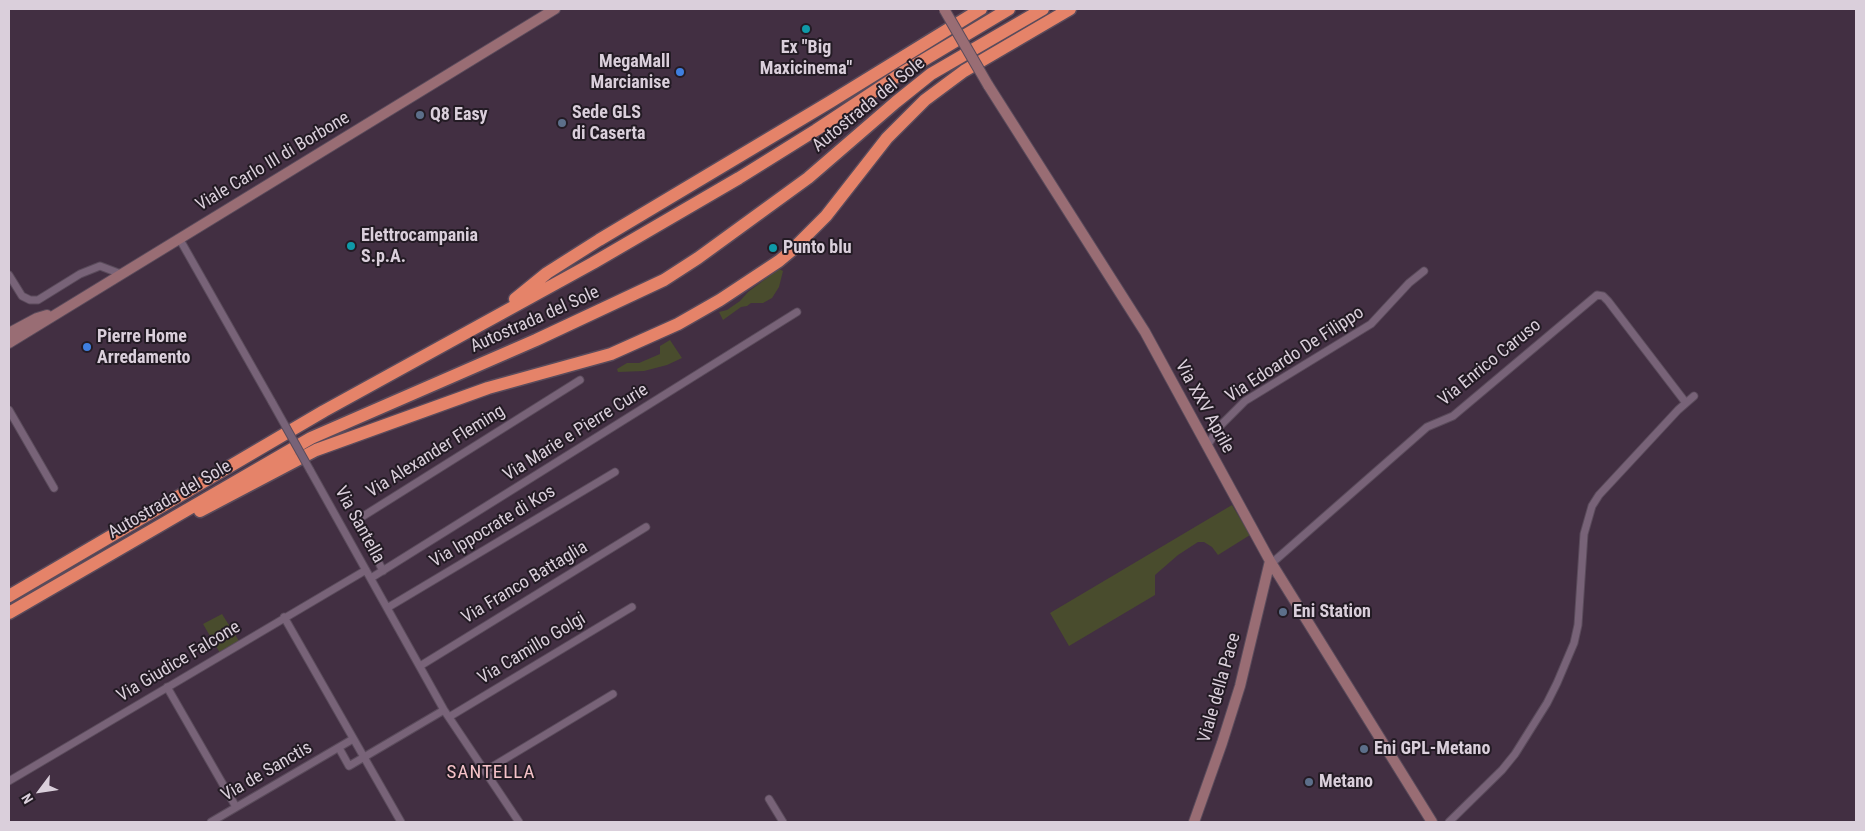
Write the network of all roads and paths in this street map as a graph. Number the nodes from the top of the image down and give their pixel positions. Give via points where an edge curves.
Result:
1 (555, 9) edge
2 (944, 9) edge
3 (981, 9) edge
4 (1009, 9) edge
5 (1043, 9) edge
6 (1070, 9) edge
7 (179, 238) junction
8 (1424, 271) dead end
9 (121, 274) junction
10 (9, 275) edge
11 (62, 310) junction
12 (797, 312) dead end
13 (493, 317) junction
14 (9, 333) edge
15 (9, 343) edge
16 (580, 380) dead end
17 (1694, 396) dead end
18 (1686, 402) junction
19 (9, 410) edge
20 (1207, 446) junction
21 (615, 472) dead end
22 (54, 488) dead end
23 (646, 527) dead end
24 (156, 528) junction
25 (1271, 562) junction
26 (366, 570) junction
27 (383, 571) junction
28 (371, 578) junction
29 (9, 596) edge
30 (632, 607) dead end
31 (387, 608) junction
32 (9, 613) edge
33 (284, 618) junction
34 (420, 666) junction
35 (167, 687) junction
36 (614, 694) dead end
37 (446, 713) junction
38 (353, 739) junction
39 (338, 748) junction
40 (364, 758) junction
41 (485, 771) junction
42 (9, 781) edge
43 (769, 799) dead end
44 (236, 807) junction
45 (211, 822) edge
46 (401, 822) edge
47 (519, 822) edge
48 (783, 822) edge
49 (1194, 822) edge
50 (1432, 822) edge
51 (1449, 822) edge

1 - 7 street, Viale Carlo III di Borbone
2 - 20 street, Via XXV Aprile, bridge via 988,85 1145,332
3 - 13 highway via 599,240 547,273
4 - 13 highway, Autostrada del Sole via 902,73 739,178
5 - 24 highway, Autostrada del Sole via 931,74 808,178 664,280 311,438
6 - 24 highway via 964,71 925,100 887,138 826,216 791,251 720,300 678,324 611,354 488,388 316,450 219,502
7 - 9 street, Viale Carlo III di Borbone
7 - 26 street, Via Santella, bridge
8 - 20 street, Via Edoardo De Filippo via 1409,282 1371,324 1245,401 1220,426
9 - 10 street via 100,266 80,274 38,300 22,296
9 - 11 street, Viale Carlo III di Borbone
11 - 14 street
11 - 15 street, Viale Carlo III di Borbone
12 - 27 street, Via Marie e Pierre Curie
13 - 29 highway, Autostrada del Sole via 324,411
16 - 27 street, Via Alexander Fleming via 357,520
17 - 18 street
18 - 25 street, Via Enrico Caruso via 1608,301 1597,295 1452,416 1428,427
18 - 51 street via 1592,506 1584,534 1578,625 1557,683 1515,754
19 - 22 street
20 - 25 street, Via XXV Aprile
21 - 31 street, Via Ippocrate di Kos
23 - 34 street, Via Franco Battaglia
24 - 32 highway, Autostrada del Sole
25 - 49 street, Viale della Pace via 1240,686
25 - 50 street, Via XXV Aprile
26 - 28 street, Via Santella
26 - 33 street, Via Giudice Falcone
27 - 28 street, Via Marie e Pierre Curie
28 - 31 street, Via Santella
30 - 37 street, Via Camillo Golgi
31 - 34 street, Via Santella
33 - 35 street, Via Giudice Falcone
33 - 38 street
34 - 37 street, Via Santella
35 - 42 street, Via Giudice Falcone
35 - 44 street
36 - 41 street
37 - 40 street, Via de Sanctis
37 - 41 street, Via Santella
38 - 39 street, Via de Sanctis
38 - 40 street
39 - 40 street, Via de Sanctis via 349,766
39 - 44 street, Via de Sanctis
40 - 46 street
41 - 47 street, Via Santella
43 - 48 street
44 - 45 street, Via de Sanctis

